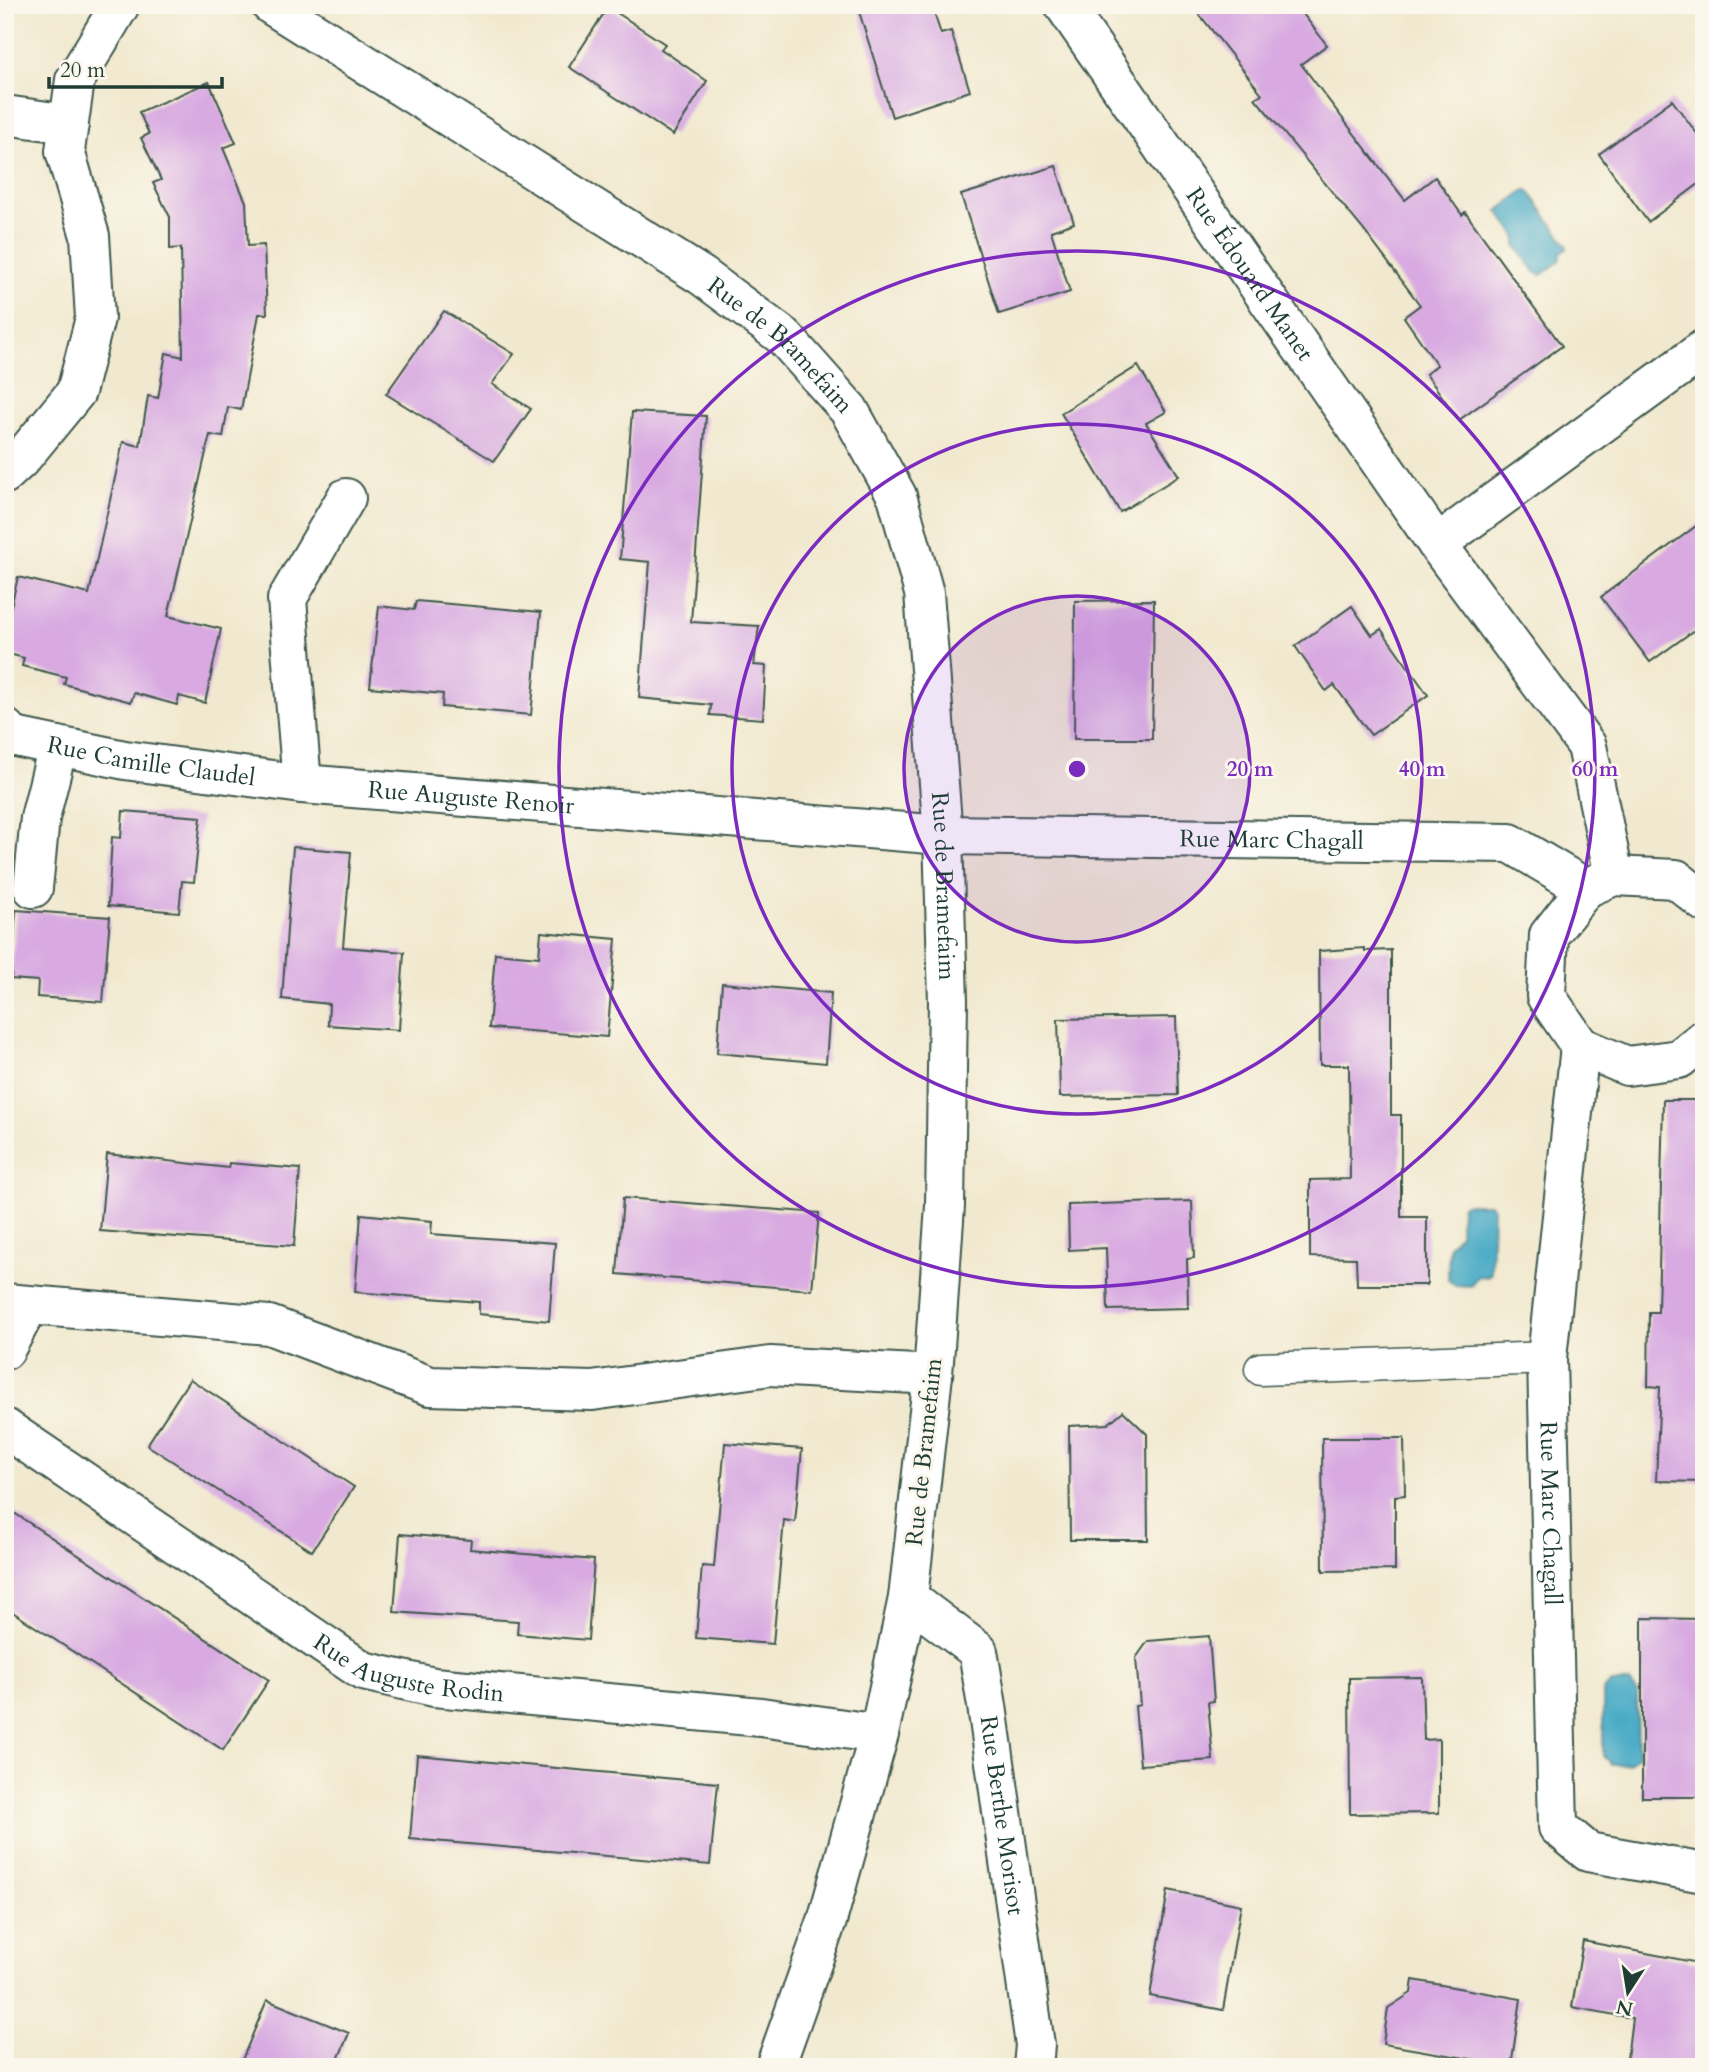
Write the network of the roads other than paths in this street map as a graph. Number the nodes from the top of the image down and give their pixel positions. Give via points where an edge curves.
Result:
1 (120, 5) edge
2 (271, 5) edge
3 (1064, 5) edge
4 (5, 115) edge
5 (69, 124) junction
6 (1704, 349) edge
7 (5, 474) edge
8 (346, 498) dead end
9 (1437, 544) junction
10 (5, 728) edge
11 (58, 746) junction
12 (302, 784) junction
13 (943, 835) junction
14 (1600, 882) junction
15 (33, 888) dead end
16 (1704, 902) edge
17 (1704, 1039) edge
18 (1580, 1046) junction
19 (17, 1305) edge
20 (5, 1350) edge
21 (1547, 1358) junction
22 (1261, 1369) dead end
23 (933, 1375) junction
24 (5, 1428) edge
25 (908, 1598) junction
26 (878, 1734) junction
27 (1704, 1873) edge
28 (775, 2067) edge
29 (1033, 2067) edge

1 - 5 street via 75,80
2 - 13 street, Rue de Bramefaim via 702,276 784,337 849,410 897,496 924,593
3 - 9 street, Rue Édouard Manet
4 - 5 street
5 - 7 street via 65,151 90,236 95,318 76,392
6 - 9 street
8 - 12 street via 287,599
9 - 14 street, Rue Édouard Manet via 1587,746
10 - 11 street, Rue Camille Claudel via 16,737
11 - 12 street, Rue Camille Claudel via 125,760
11 - 15 street via 40,818
12 - 13 street, Rue Auguste Renoir
13 - 14 street, Rue Marc Chagall via 1510,843
13 - 23 street, Rue de Bramefaim via 948,1001 946,1192
14 - 16 street via 1676,879
14 - 18 street via 1549,935 1546,996
17 - 18 street via 1679,1059 1627,1066
18 - 21 street, Rue Marc Chagall
19 - 20 street
19 - 23 street via 269,1325 430,1386 592,1391 770,1366
21 - 22 lane
21 - 27 street, Rue Marc Chagall via 1558,1827 1588,1852
23 - 25 street, Rue de Bramefaim
24 - 26 street, Rue Auguste Rodin via 363,1671 434,1687 761,1717
25 - 26 street, Rue de Bramefaim
25 - 29 street, Rue Berthe Morisot via 978,1651 1035,2045
26 - 28 street, Rue de Bramefaim via 827,1920

